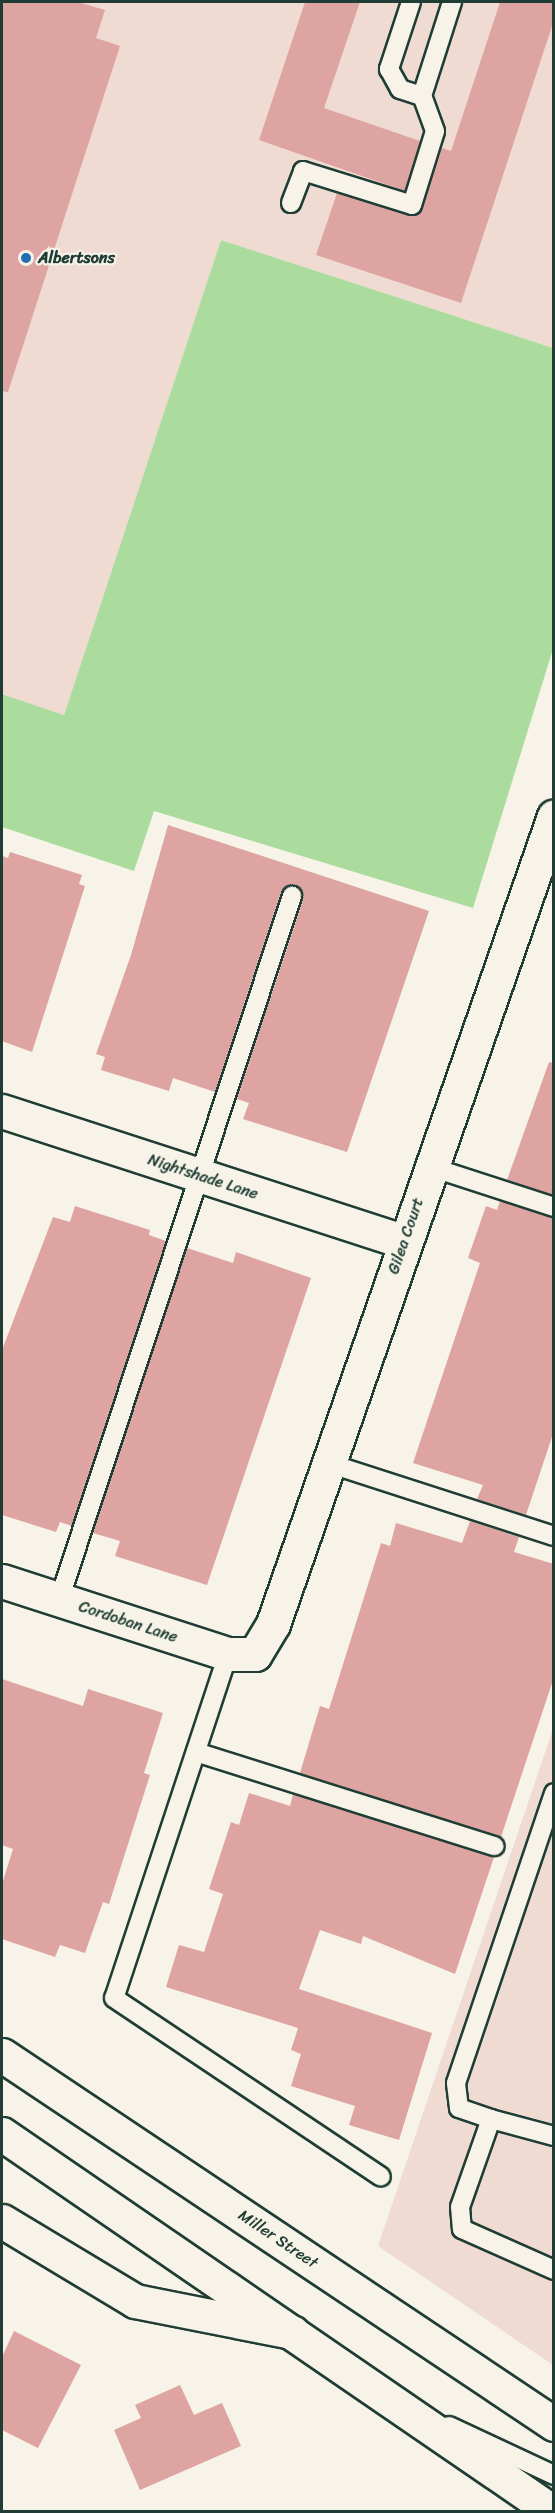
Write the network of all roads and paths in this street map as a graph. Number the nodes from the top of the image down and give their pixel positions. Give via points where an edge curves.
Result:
1 (411, 2) edge
2 (452, 2) edge
3 (422, 96) junction
4 (291, 203) dead end
5 (554, 816) edge
6 (544, 872) edge
7 (292, 896) dead end
8 (2, 1111) edge
9 (431, 1167) junction
10 (199, 1176) junction
11 (554, 1207) edge
12 (404, 1242) junction
13 (328, 1463) junction
14 (554, 1536) edge
15 (2, 1581) edge
16 (59, 1600) junction
17 (242, 1654) junction
18 (196, 1752) junction
19 (554, 1792) edge
20 (495, 1846) dead end
21 (2, 2055) edge
22 (491, 2119) junction
23 (2, 2134) edge
24 (554, 2136) edge
25 (381, 2177) dead end
26 (2, 2221) edge
27 (554, 2270) edge
28 (295, 2332) junction
29 (398, 2403) junction
30 (554, 2424) edge
31 (554, 2475) edge
32 (553, 2511) edge

1 - 3 lane via 389,69 400,89
2 - 3 lane
3 - 4 lane via 435,131 412,205 303,171
5 - 6 street, Gilea Court
6 - 9 street, Gilea Court
7 - 10 lane
8 - 10 street, Nightshade Lane
9 - 11 lane
9 - 12 street, Gilea Court
10 - 12 street, Nightshade Lane
10 - 16 lane
12 - 13 street, Gilea Court
13 - 14 lane
13 - 17 street, Gilea Court via 273,1624
15 - 16 street, Cordoban Lane
16 - 17 street, Cordoban Lane
17 - 18 lane
18 - 20 lane
18 - 25 lane via 114,1998
19 - 22 lane via 456,2083 459,2108
21 - 30 street, Miller Street
22 - 24 lane
22 - 27 lane via 460,2207 462,2229
23 - 28 street
26 - 28 street via 135,2301
28 - 29 street
29 - 31 lane
29 - 32 street

